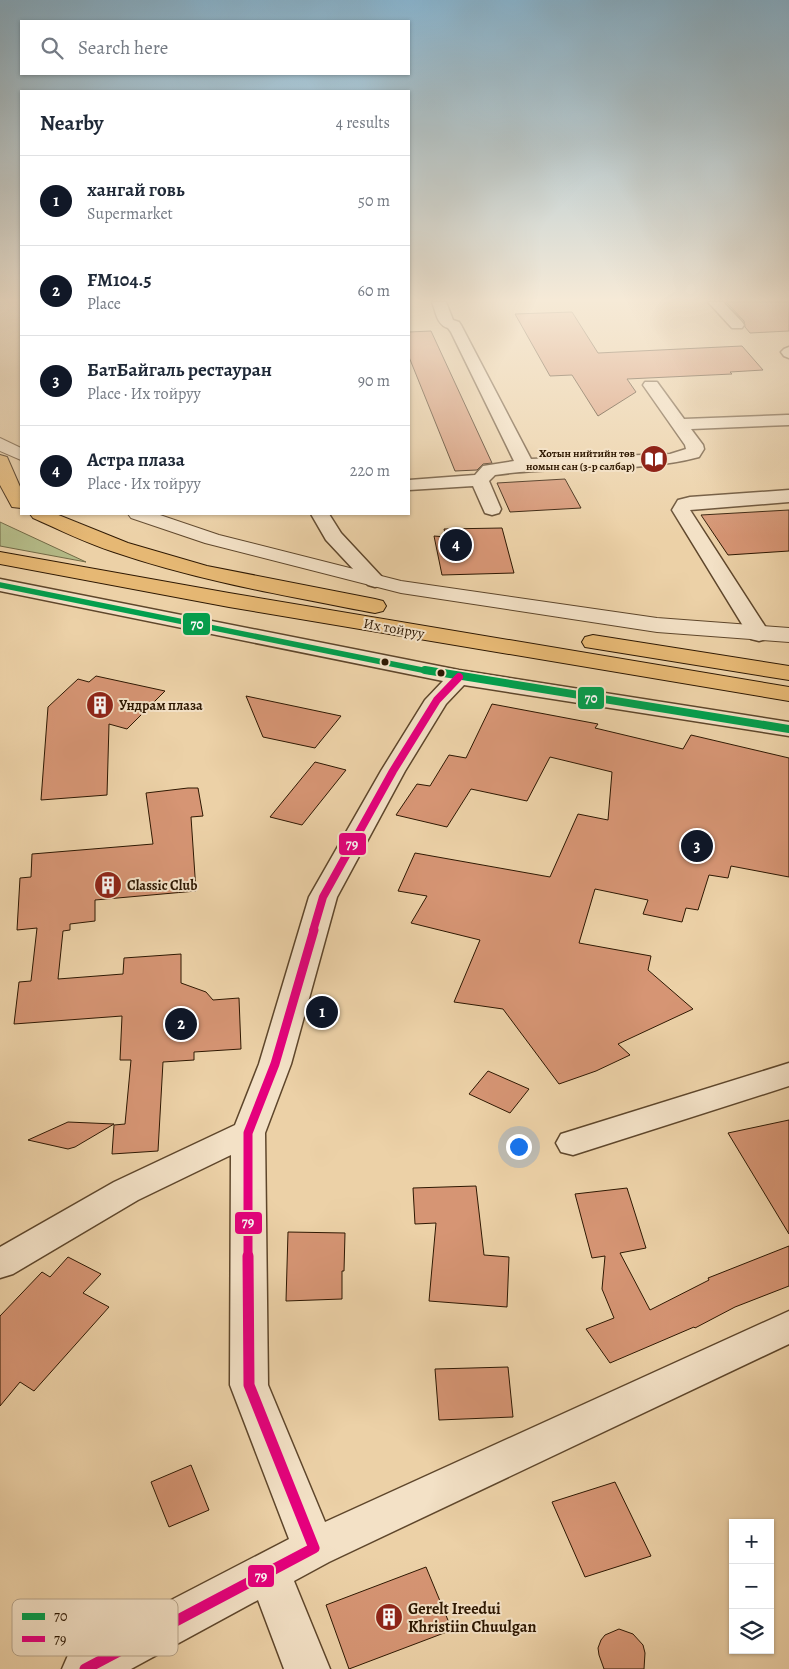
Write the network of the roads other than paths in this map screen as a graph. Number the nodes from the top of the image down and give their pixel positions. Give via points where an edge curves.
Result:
1 (482, 380) edge
2 (651, 385) dead end
3 (788, 419) edge
4 (679, 424) junction
5 (0, 442) edge
6 (20, 454) edge
7 (0, 461) edge
8 (525, 465) junction
9 (480, 480) junction
10 (410, 485) edge
11 (0, 493) edge
12 (789, 496) edge
13 (20, 504) edge
14 (492, 509) dead end
15 (42, 515) edge
16 (141, 515) edge
17 (321, 515) edge
18 (0, 558) edge
19 (118, 579) junction
20 (375, 581) junction
21 (0, 585) edge
22 (95, 604) junction
23 (759, 634) junction
24 (789, 635) edge
25 (789, 673) edge
26 (459, 677) junction
27 (789, 694) edge
28 (789, 729) edge
29 (789, 1074) edge
30 (248, 1133) junction
31 (573, 1143) dead end
32 (0, 1264) edge
33 (789, 1327) edge
34 (314, 1548) junction
35 (268, 1572) junction
36 (178, 1620) edge
37 (110, 1656) edge
38 (85, 1669) edge
39 (307, 1669) edge

1 - 8 street
2 - 4 street
3 - 4 street
4 - 8 street via 695,449 679,458
5 - 6 street
7 - 13 main road
8 - 9 street via 489,470
9 - 10 street
9 - 14 street
11 - 13 main road
12 - 23 street via 690,502 681,510
15 - 25 main road, Их тойруу via 118,547 212,575 430,616
16 - 20 street via 212,539
17 - 20 street via 333,536
18 - 19 main road, Их тойруу
19 - 22 street
19 - 27 main road, Их тойруу
20 - 23 street via 656,624
21 - 22 street
22 - 26 street
23 - 24 street
26 - 28 street
26 - 30 street via 437,700 393,771 323,898 276,1064
29 - 31 street
30 - 32 street via 126,1191
30 - 34 street via 249,1385
33 - 34 street
34 - 35 street
35 - 36 street
35 - 39 street
37 - 38 street

